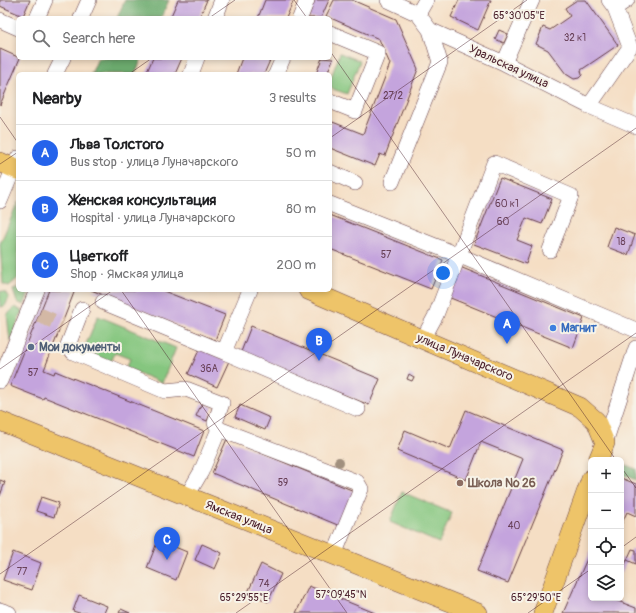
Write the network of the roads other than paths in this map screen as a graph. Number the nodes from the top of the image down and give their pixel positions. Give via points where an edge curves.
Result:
1 (45, 0) edge
2 (89, 0) edge
3 (222, 0) edge
4 (308, 0) edge
5 (388, 0) edge
6 (426, 0) edge
7 (532, 0) edge
8 (617, 3) edge
9 (418, 14) junction
10 (37, 16) edge
11 (82, 16) edge
12 (216, 16) edge
13 (301, 16) edge
14 (0, 20) edge
15 (16, 27) edge
16 (430, 30) junction
17 (332, 34) edge
18 (62, 60) edge
19 (196, 60) edge
20 (282, 60) edge
21 (504, 63) junction
22 (56, 72) edge
23 (191, 72) edge
24 (277, 72) edge
25 (332, 102) edge
26 (589, 106) junction
27 (636, 126) edge
28 (12, 164) edge
29 (332, 173) edge
30 (392, 182) dead end
31 (355, 183) dead end
32 (0, 201) edge
33 (332, 205) edge
34 (550, 250) dead end
35 (458, 254) junction
36 (37, 292) edge
37 (249, 292) edge
38 (313, 292) edge
39 (103, 302) dead end
40 (82, 309) dead end
41 (636, 330) edge
42 (423, 339) junction
43 (636, 348) edge
44 (224, 352) junction
45 (0, 380) edge
46 (358, 409) dead end
47 (0, 422) edge
48 (219, 429) junction
49 (601, 452) edge
50 (588, 487) edge
51 (187, 496) junction
52 (334, 555) junction
53 (0, 610) edge
54 (9, 613) edge
55 (478, 613) edge
56 (543, 613) edge

1 - 10 street
2 - 11 street
3 - 12 street
4 - 13 street
5 - 9 street, Уральская улица
6 - 9 street
7 - 21 street
8 - 26 street via 630,47
9 - 16 street, Уральская улица
14 - 15 street
16 - 21 street, Уральская улица
16 - 30 street via 440,62
17 - 25 street via 378,53 355,111
18 - 22 street
19 - 23 street
20 - 24 street
21 - 26 street, Уральская улица
26 - 27 street, Уральская улица
28 - 32 street
29 - 31 street
33 - 35 street
34 - 35 street via 572,196 494,163
35 - 41 street
35 - 42 street via 436,316
36 - 45 street via 34,312
37 - 44 street
38 - 42 main road, улица Луначарского
39 - 44 street
40 - 48 street via 68,327 68,345 73,352 166,391 186,389 222,403 216,423
42 - 49 main road, улица Луначарского via 580,407 596,421
43 - 49 street
44 - 46 street
47 - 51 main road, Ямская улица
48 - 51 street via 201,472
48 - 52 street via 357,482 361,489
50 - 56 main road
51 - 52 main road, Ямская улица
52 - 55 main road, Ямская улица
53 - 54 street

